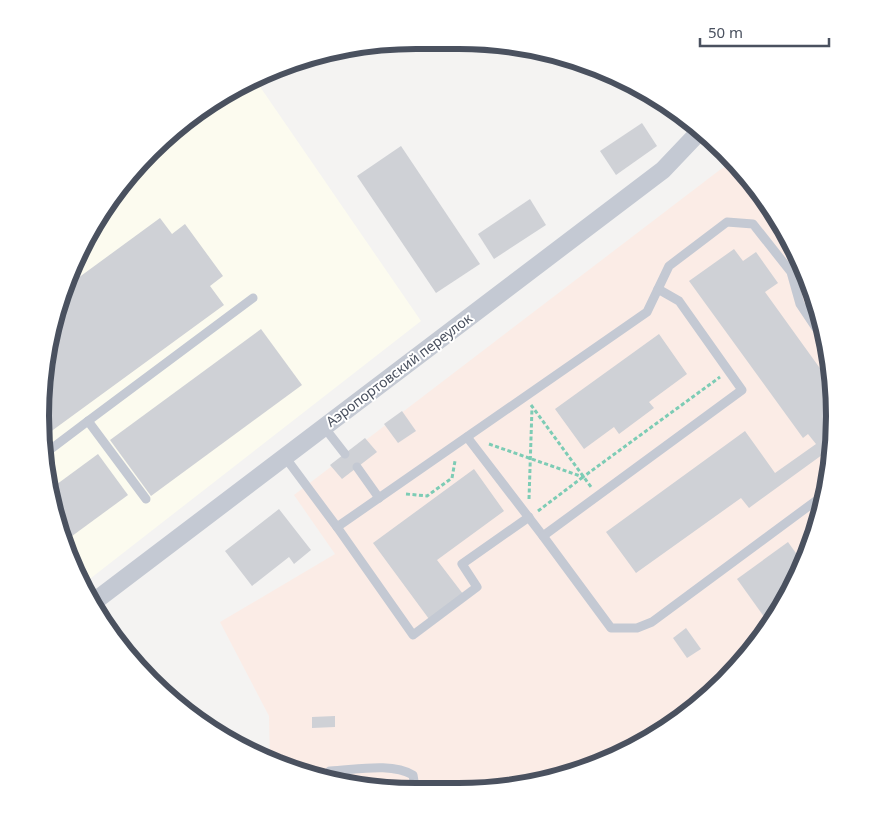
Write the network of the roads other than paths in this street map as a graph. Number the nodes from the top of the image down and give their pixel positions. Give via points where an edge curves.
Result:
1 (696, 136) edge
2 (658, 289) junction
3 (253, 298) dead end
4 (815, 327) edge
5 (88, 421) junction
6 (324, 427) junction
7 (467, 437) junction
8 (51, 449) edge
9 (344, 454) dead end
10 (285, 457) junction
11 (357, 467) dead end
12 (383, 495) junction
13 (146, 499) dead end
14 (816, 500) edge
15 (529, 517) junction
16 (337, 527) junction
17 (543, 536) junction
18 (98, 599) edge
19 (330, 773) edge
20 (414, 783) edge

1 - 6 street, Аэропортовский переулок via 663,170
2 - 4 lane via 669,266 727,222 754,224 791,272 800,304
2 - 7 lane via 647,312
2 - 17 lane via 679,300 742,390
3 - 5 lane
5 - 8 lane
5 - 13 lane
6 - 9 lane
6 - 10 street, Аэропортовский переулок
7 - 12 lane
7 - 15 lane
10 - 16 lane
10 - 18 street, Аэропортовский переулок
11 - 12 lane
12 - 16 lane
14 - 17 lane via 652,622 637,628 611,628
15 - 16 lane via 462,564 477,587 413,635
15 - 17 lane
19 - 20 lane via 394,768 413,775

